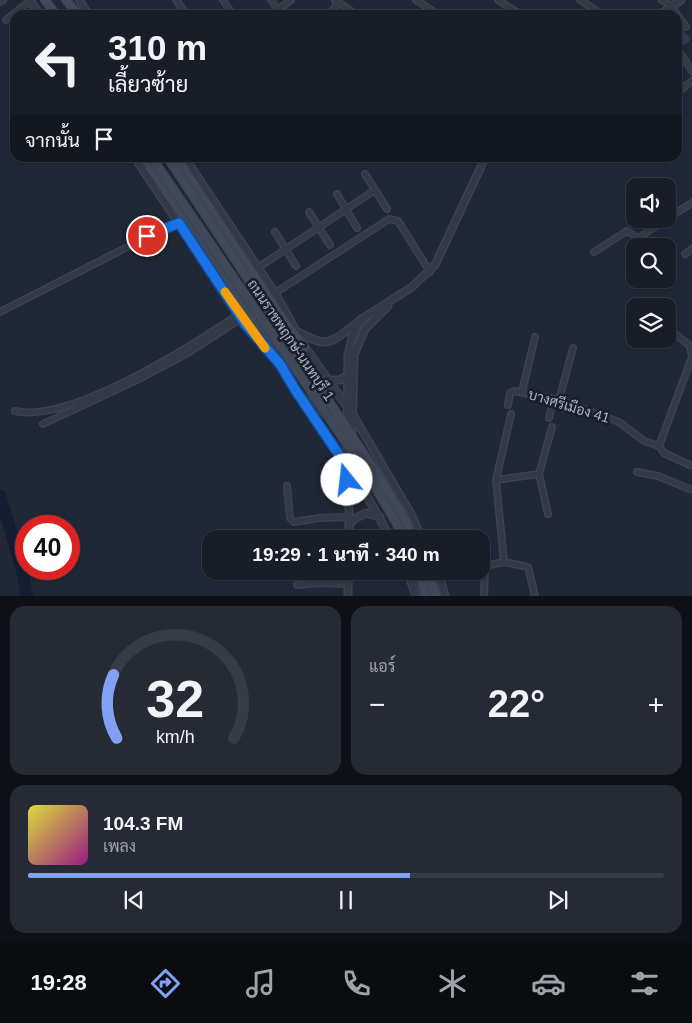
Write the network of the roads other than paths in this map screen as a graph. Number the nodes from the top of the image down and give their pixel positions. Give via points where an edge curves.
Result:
1 (31, 0) edge
2 (65, 0) edge
3 (271, 0) edge
4 (291, 0) edge
5 (416, 0) edge
6 (498, 0) edge
7 (580, 0) edge
8 (662, 0) edge
9 (681, 0) edge
10 (337, 1) edge
11 (671, 6) junction
12 (18, 10) edge
13 (74, 10) edge
14 (278, 10) joint
15 (350, 10) edge
16 (431, 10) edge
17 (514, 10) edge
18 (595, 10) edge
19 (666, 10) edge
20 (674, 10) edge
21 (10, 17) edge
22 (6, 20) dead end
23 (682, 21) edge
24 (686, 27) dead end
25 (682, 56) edge
26 (692, 71) edge
27 (692, 81) edge
28 (682, 89) edge
29 (138, 162) edge
30 (147, 162) edge
31 (155, 162) edge
32 (171, 162) edge
33 (180, 162) edge
34 (188, 162) edge
35 (483, 162) edge
36 (364, 174) dead end
37 (375, 190) junction
38 (338, 194) dead end
39 (692, 203) edge
40 (346, 209) junction
41 (387, 209) dead end
42 (309, 212) dead end
43 (676, 213) edge
44 (179, 223) junction
45 (318, 227) junction
46 (357, 228) dead end
47 (652, 228) edge
48 (275, 232) dead end
49 (330, 245) dead end
50 (286, 249) junction
51 (692, 249) edge
52 (594, 252) dead end
53 (685, 254) dead end
54 (296, 266) dead end
55 (258, 267) junction
56 (430, 272) junction
57 (276, 292) junction
58 (398, 297) junction
59 (0, 312) edge
60 (241, 316) junction
61 (360, 320) junction
62 (296, 331) junction
63 (676, 335) edge
64 (534, 337) dead end
65 (305, 348) junction
66 (573, 348) dead end
67 (280, 364) junction
68 (347, 376) junction
69 (327, 377) junction
70 (522, 392) junction
71 (297, 393) junction
72 (553, 399) junction
73 (559, 400) junction
74 (309, 403) junction
75 (508, 405) dead end
76 (347, 407) junction
77 (15, 411) dead end
78 (511, 414) dead end
79 (353, 415) junction
80 (549, 418) dead end
81 (347, 420) junction
82 (43, 424) dead end
83 (552, 427) dead end
84 (659, 446) junction
85 (346, 465) junction
86 (692, 466) edge
87 (386, 470) junction
88 (637, 472) dead end
89 (352, 473) junction
90 (539, 474) junction
91 (496, 480) junction
92 (360, 485) junction
93 (287, 486) dead end
94 (692, 490) edge
95 (349, 508) junction
96 (548, 514) dead end
97 (349, 517) junction
98 (381, 518) junction
99 (349, 525) junction
100 (349, 530) edge
101 (387, 530) edge
102 (399, 530) edge
103 (409, 530) edge
104 (417, 530) edge
105 (504, 562) junction
106 (348, 580) edge
107 (410, 580) edge
108 (421, 580) edge
109 (431, 580) edge
110 (441, 580) edge
111 (348, 584) junction
112 (297, 585) dead end
113 (348, 596) edge
114 (416, 596) edge
115 (426, 596) edge
116 (436, 596) edge
117 (445, 596) edge
118 (484, 596) edge
119 (535, 596) edge

1 - 12 street
2 - 13 main road
3 - 14 street
4 - 14 street
5 - 16 street
6 - 17 street
7 - 18 street
8 - 11 street
9 - 11 street
10 - 15 street
11 - 19 street
11 - 20 street
21 - 22 street
23 - 24 street
25 - 26 street
27 - 28 street
29 - 44 street, ถนนราชพฤกษ์-นนทบุรี 1
30 - 67 main road
31 - 102 main road, ถนนราชพฤกษ์-นนทบุรี 1, bridge via 366,472
32 - 103 main road, ถนนราชพฤกษ์-นนทบุรี 1, bridge via 373,468
33 - 65 main road
34 - 55 street, ถนนราชพฤกษ์-นนทบุรี 1
35 - 56 street
36 - 37 street
37 - 40 street
37 - 41 street
38 - 40 street
39 - 43 street
40 - 45 street
40 - 46 street
42 - 45 street
44 - 59 street via 147,236
44 - 60 street, ถนนราชพฤกษ์-นนทบุรี 1
45 - 49 street
45 - 50 street
47 - 52 street via 638,238 626,231
48 - 50 street
50 - 54 street
50 - 55 street
51 - 53 street
55 - 57 street, ถนนราชพฤกษ์-นนทบุรี 1
56 - 57 street via 398,221 389,218
56 - 58 street
57 - 62 street, ถนนราชพฤกษ์-นนทบุรี 1
58 - 61 street
58 - 79 street via 365,329 359,340 354,355
60 - 67 street, ถนนราชพฤกษ์-นนทบุรี 1
60 - 77 street via 160,362 74,403 33,412
60 - 82 street via 188,353
61 - 62 street via 326,343
61 - 68 street via 352,338
62 - 65 street, ถนนราชพฤกษ์-นนทบุรี 1
63 - 84 street via 690,346 692,357
64 - 70 street
65 - 69 street, ถนนราชพฤกษ์-นนทบุรี 1
66 - 73 street
67 - 71 street, ถนนราชพฤกษ์-นนทบุรี 1
68 - 69 street via 340,380
68 - 76 street
69 - 74 street via 324,395
69 - 76 street, ถนนราชพฤกษ์-นนทบุรี 1
70 - 72 street, บางศรีเมือง 41
70 - 75 street via 511,391
71 - 74 street
71 - 85 street, ถนนราชพฤกษ์-นนทบุรี 1
72 - 73 street, บางศรีเมือง 41
72 - 80 street
73 - 84 street, บางศรีเมือง 41 via 619,422 644,441
74 - 81 street via 333,419
76 - 79 street, ถนนราชพฤกษ์-นนทบุรี 1
76 - 81 street
78 - 91 street
79 - 81 street
79 - 87 street, ถนนราชพฤกษ์-นนทบุรี 1
79 - 89 street
81 - 85 street
83 - 90 street
84 - 86 street, บางศรีเมือง 41 via 664,453
85 - 89 street, ถนนราชพฤกษ์-นนทบุรี 1
85 - 95 street
87 - 92 street via 370,470
87 - 104 street, ถนนราชพฤกษ์-นนทบุรี 1
88 - 94 street via 658,476
89 - 92 street, ถนนราชพฤกษ์-นนทบุรี 1
89 - 95 street
90 - 91 street
90 - 96 street
91 - 105 street
92 - 98 street, ถนนราชพฤกษ์-นนทบุรี 1
93 - 97 street via 290,518 294,522
95 - 97 street
97 - 99 street
98 - 99 street via 366,513
98 - 101 street, ถนนราชพฤกษ์-นนทบุรี 1
99 - 100 street
105 - 118 street via 485,566
105 - 119 street via 528,567
106 - 111 street
107 - 114 street
108 - 115 main road
109 - 116 main road
110 - 117 street
111 - 112 street
111 - 113 street

